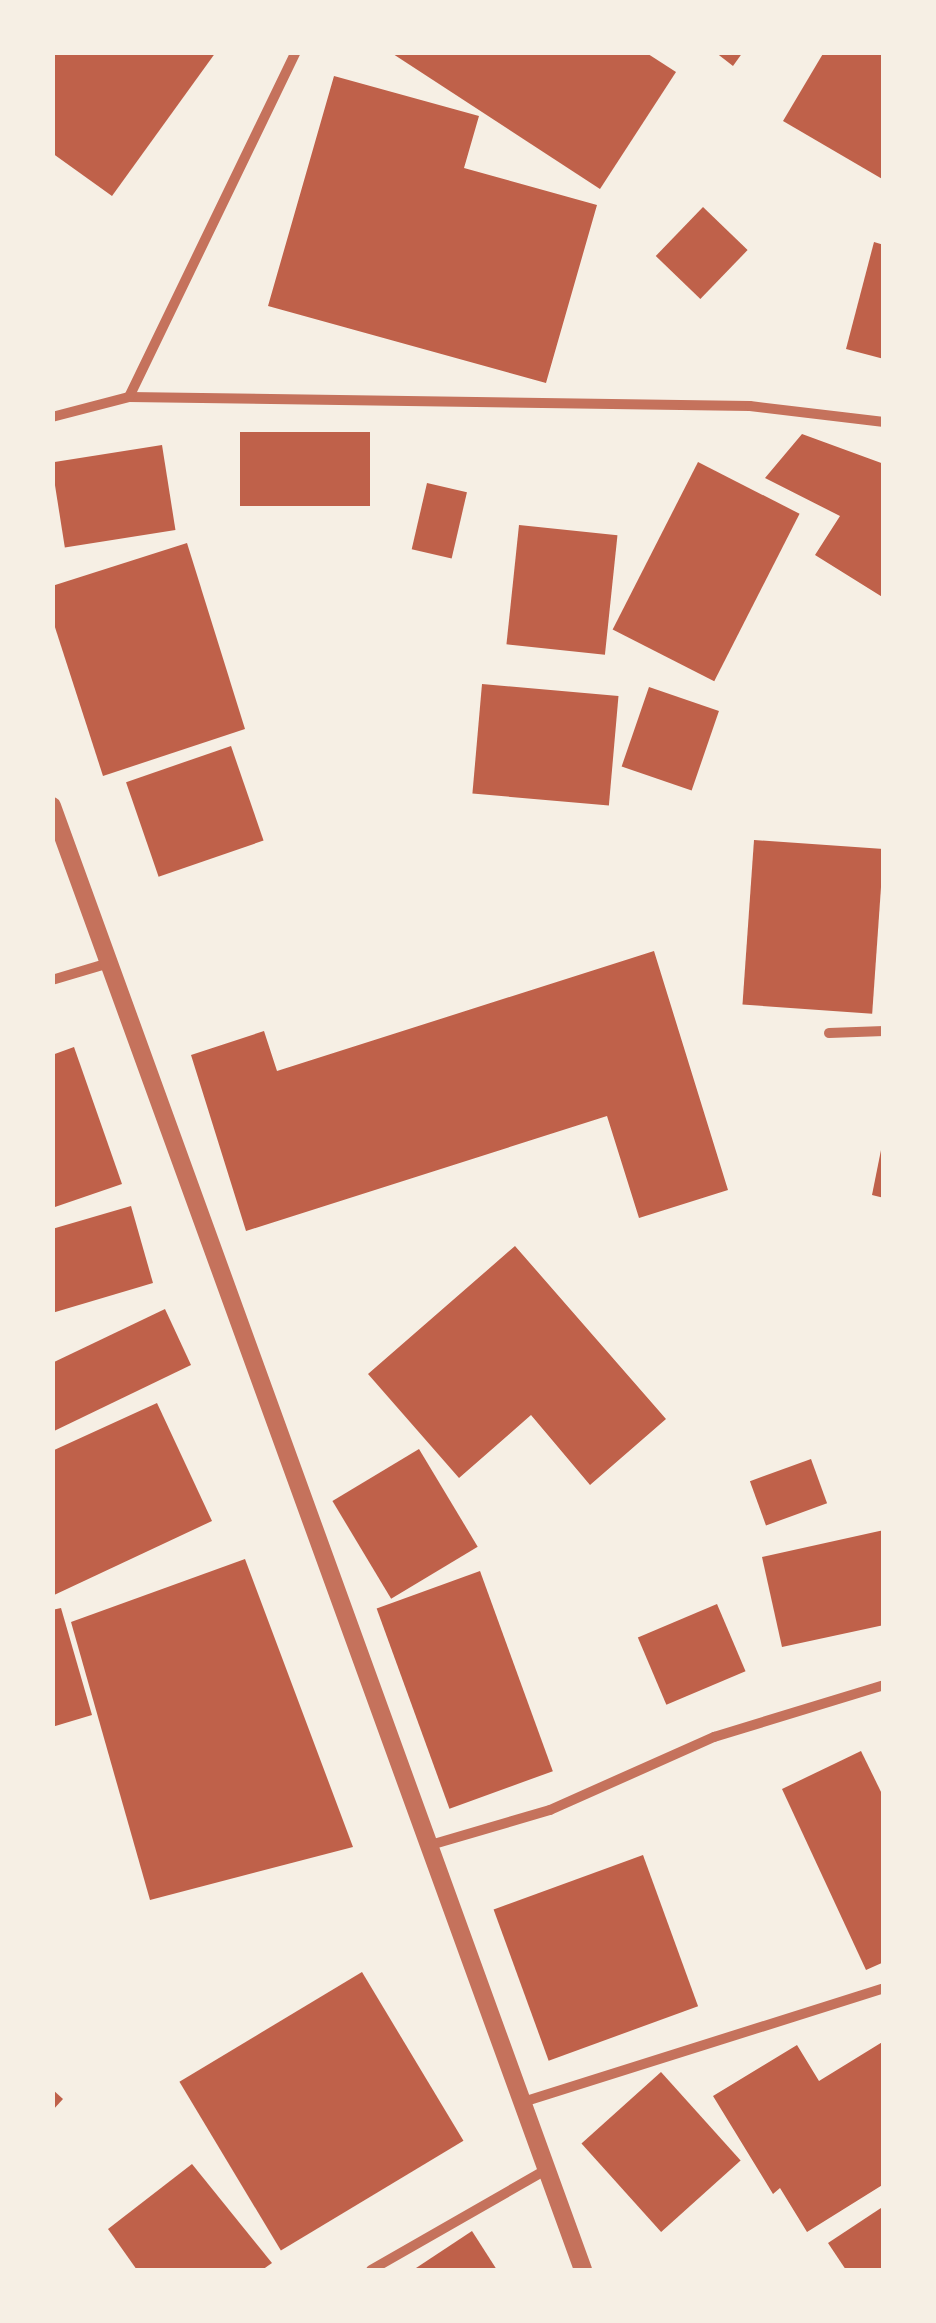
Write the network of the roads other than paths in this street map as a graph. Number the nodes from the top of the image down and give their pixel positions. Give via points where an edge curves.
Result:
1 (296, 52) edge
2 (129, 397) junction
3 (52, 416) edge
4 (884, 422) edge
5 (52, 806) edge
6 (109, 963) junction
7 (52, 980) edge
8 (884, 1031) edge
9 (829, 1033) dead end
10 (884, 1685) edge
11 (426, 1847) junction
12 (884, 1988) edge
13 (523, 2102) junction
14 (546, 2170) junction
15 (371, 2270) edge
16 (583, 2270) edge

1 - 2 street
2 - 3 street
2 - 4 street via 730,406
5 - 6 street
6 - 7 street
6 - 11 street
8 - 9 street
10 - 11 street via 714,1737 550,1810
11 - 13 street
12 - 13 street
13 - 14 street
14 - 15 street
14 - 16 street

